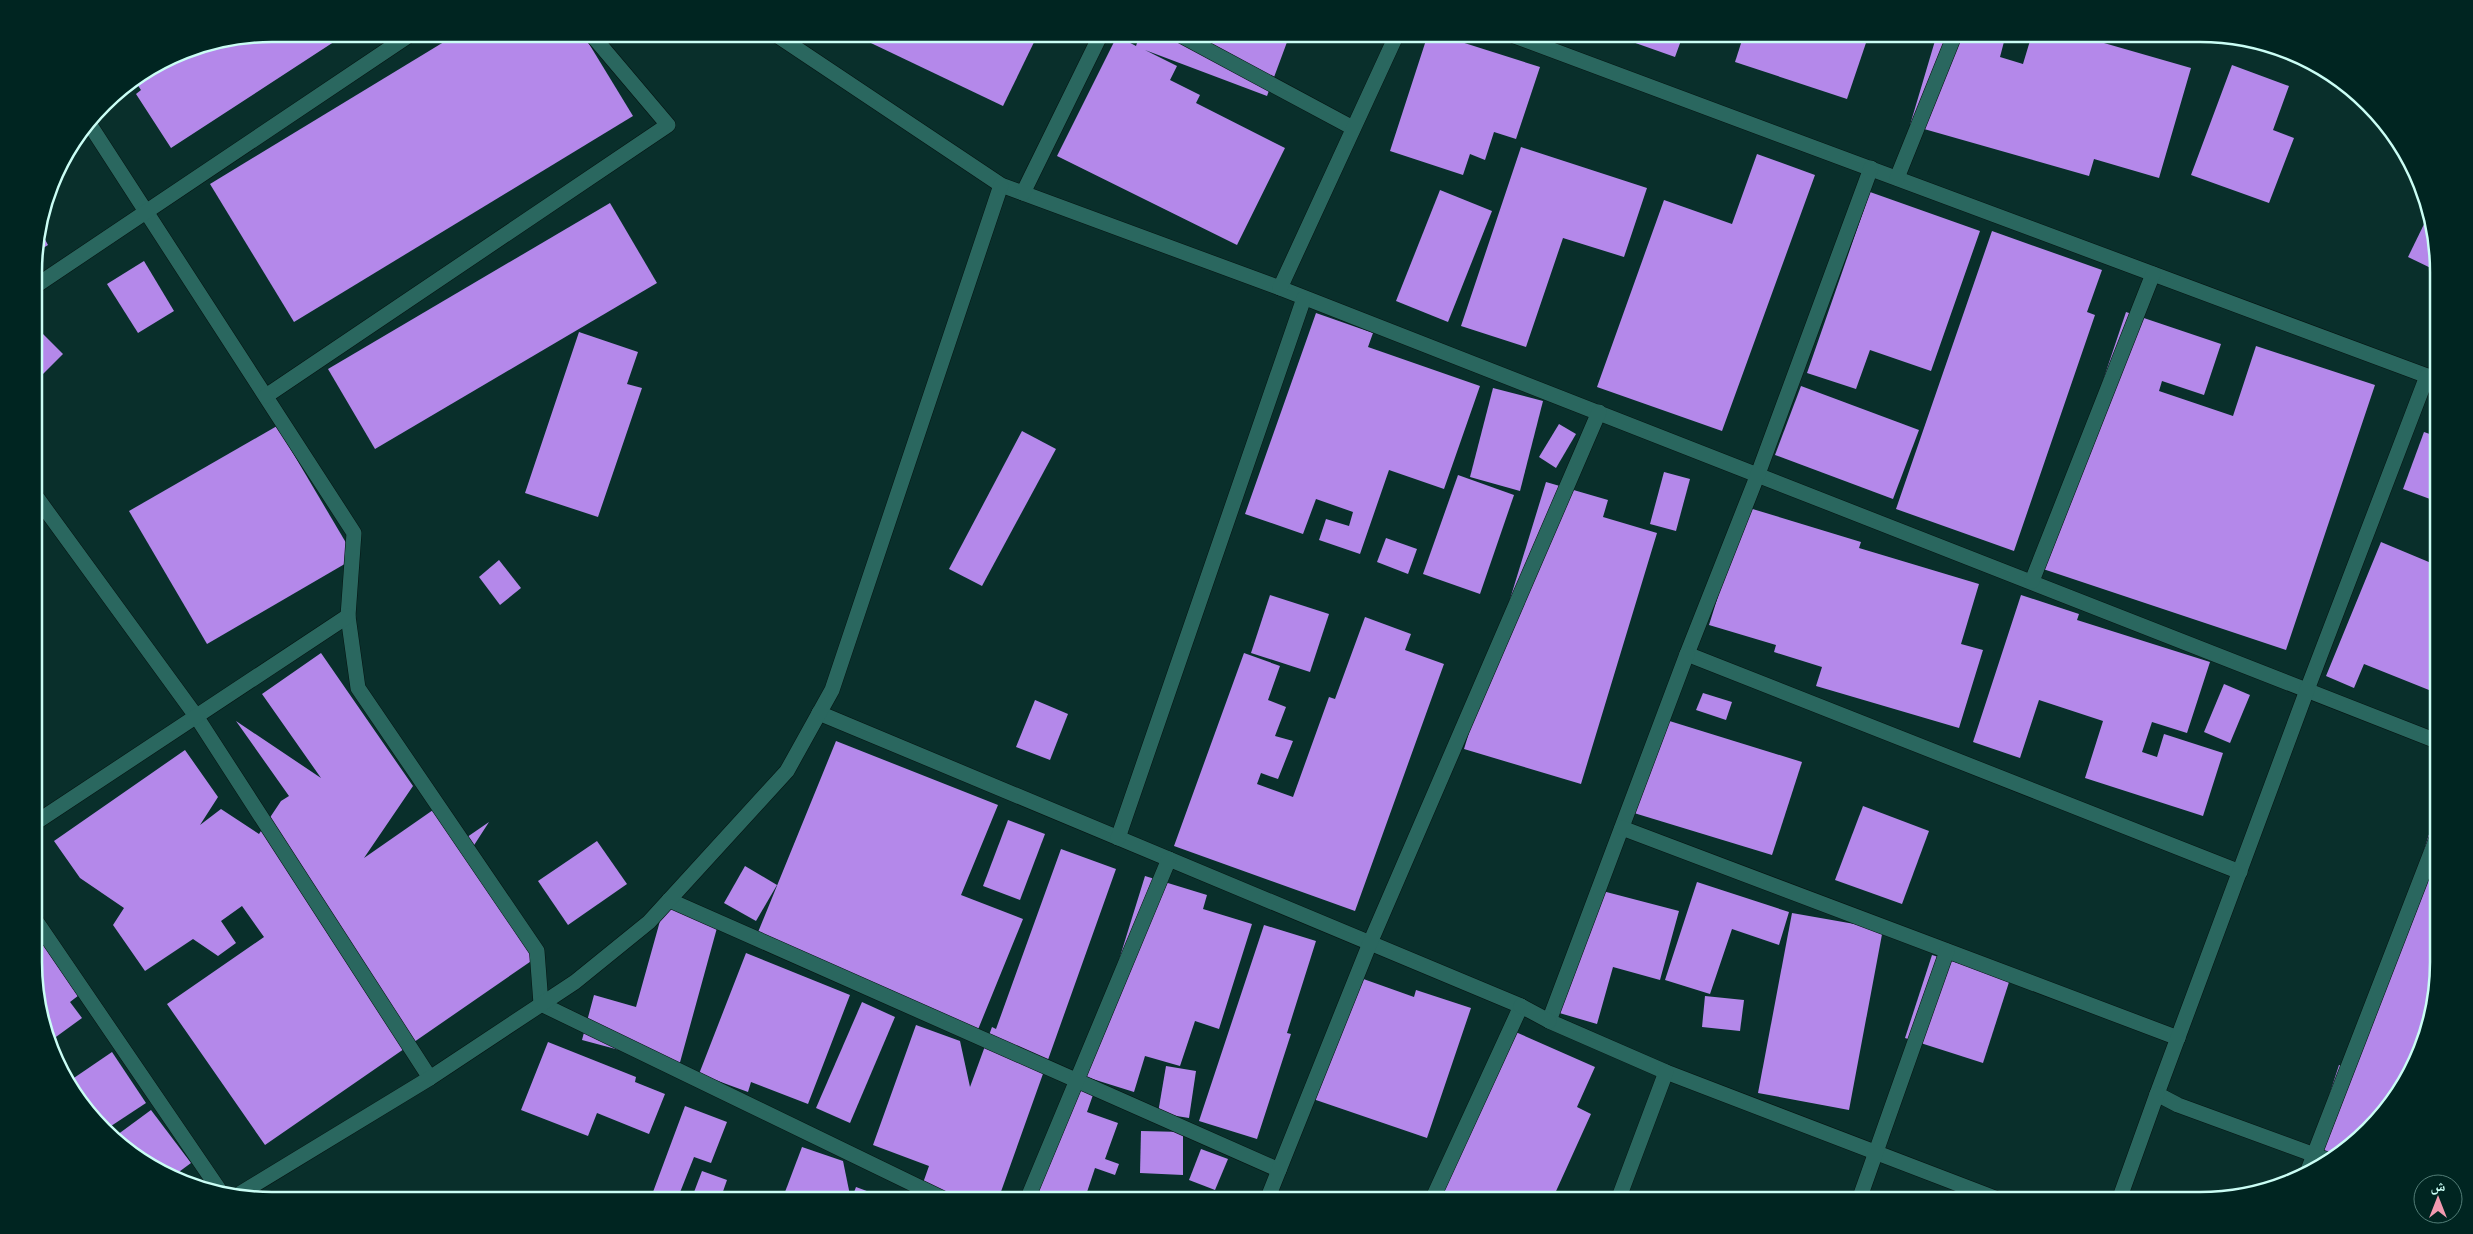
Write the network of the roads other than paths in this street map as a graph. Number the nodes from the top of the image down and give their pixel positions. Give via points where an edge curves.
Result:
1 (399, 42) edge
2 (598, 42) edge
3 (787, 42) edge
4 (1097, 42) edge
5 (1193, 42) edge
6 (1393, 42) edge
7 (1531, 42) edge
8 (1952, 42) edge
9 (1353, 128) junction
10 (93, 129) edge
11 (1872, 168) junction
12 (1898, 178) junction
13 (1001, 184) junction
14 (1023, 193) junction
15 (146, 211) junction
16 (2153, 274) junction
17 (42, 282) edge
18 (1280, 288) junction
19 (1304, 298) junction
20 (2430, 377) edge
21 (2430, 383) edge
22 (266, 396) junction
23 (1599, 412) junction
24 (1758, 474) junction
25 (42, 504) edge
26 (2032, 582) junction
27 (348, 616) junction
28 (1687, 654) junction
29 (2307, 690) junction
30 (819, 713) junction
31 (196, 716) junction
32 (2430, 738) edge
33 (42, 819) edge
34 (1622, 828) junction
35 (1118, 838) junction
36 (2430, 855) edge
37 (1169, 859) junction
38 (2240, 872) junction
39 (669, 900) junction
40 (42, 930) edge
41 (1370, 944) junction
42 (1947, 951) junction
43 (541, 1004) junction
44 (1521, 1006) junction
45 (1549, 1021) junction
46 (2178, 1038) junction
47 (1666, 1072) junction
48 (430, 1078) junction
49 (1076, 1080) junction
50 (2157, 1094) junction
51 (1874, 1152) junction
52 (2314, 1154) junction
53 (2322, 1157) edge
54 (2310, 1164) edge
55 (1279, 1170) junction
56 (216, 1185) edge
57 (246, 1190) edge
58 (929, 1192) edge
59 (1030, 1192) edge
60 (1270, 1192) edge
61 (1436, 1192) edge
62 (1621, 1192) edge
63 (1862, 1192) edge
64 (1979, 1192) edge
65 (2122, 1192) edge

1 - 15 street
2 - 22 street via 668,125
3 - 13 street
4 - 14 street
5 - 9 street
6 - 9 street
7 - 11 street
8 - 12 street
9 - 18 street
10 - 15 street
11 - 12 street
11 - 24 street
12 - 16 street
13 - 14 street
13 - 30 street via 832,690
14 - 18 street
15 - 17 street
15 - 22 street
16 - 20 street
16 - 26 street
18 - 19 street
19 - 23 street
19 - 35 street
21 - 29 street
22 - 27 street via 354,533
23 - 24 street
23 - 41 street
24 - 26 street
24 - 28 street
25 - 31 street
26 - 29 street
27 - 31 street
27 - 43 street via 358,688 536,951
28 - 34 street
28 - 38 street
29 - 32 street
29 - 38 street
30 - 35 street
30 - 39 street via 787,771
31 - 33 street
31 - 48 street
34 - 42 street
34 - 45 street
35 - 37 street
36 - 52 street
37 - 41 street
37 - 49 street
38 - 46 street
39 - 43 street via 642,928 575,982
39 - 49 street
40 - 56 street
41 - 44 street
41 - 55 street
42 - 46 street
42 - 51 street
43 - 48 street
43 - 58 street
44 - 45 street
44 - 61 street
45 - 47 street
46 - 50 street
47 - 51 street
47 - 62 street
48 - 57 street
49 - 55 street
49 - 59 street
50 - 52 street via 2178,1105
50 - 65 street
51 - 63 street
51 - 64 street
52 - 53 street
52 - 54 street
55 - 60 street

